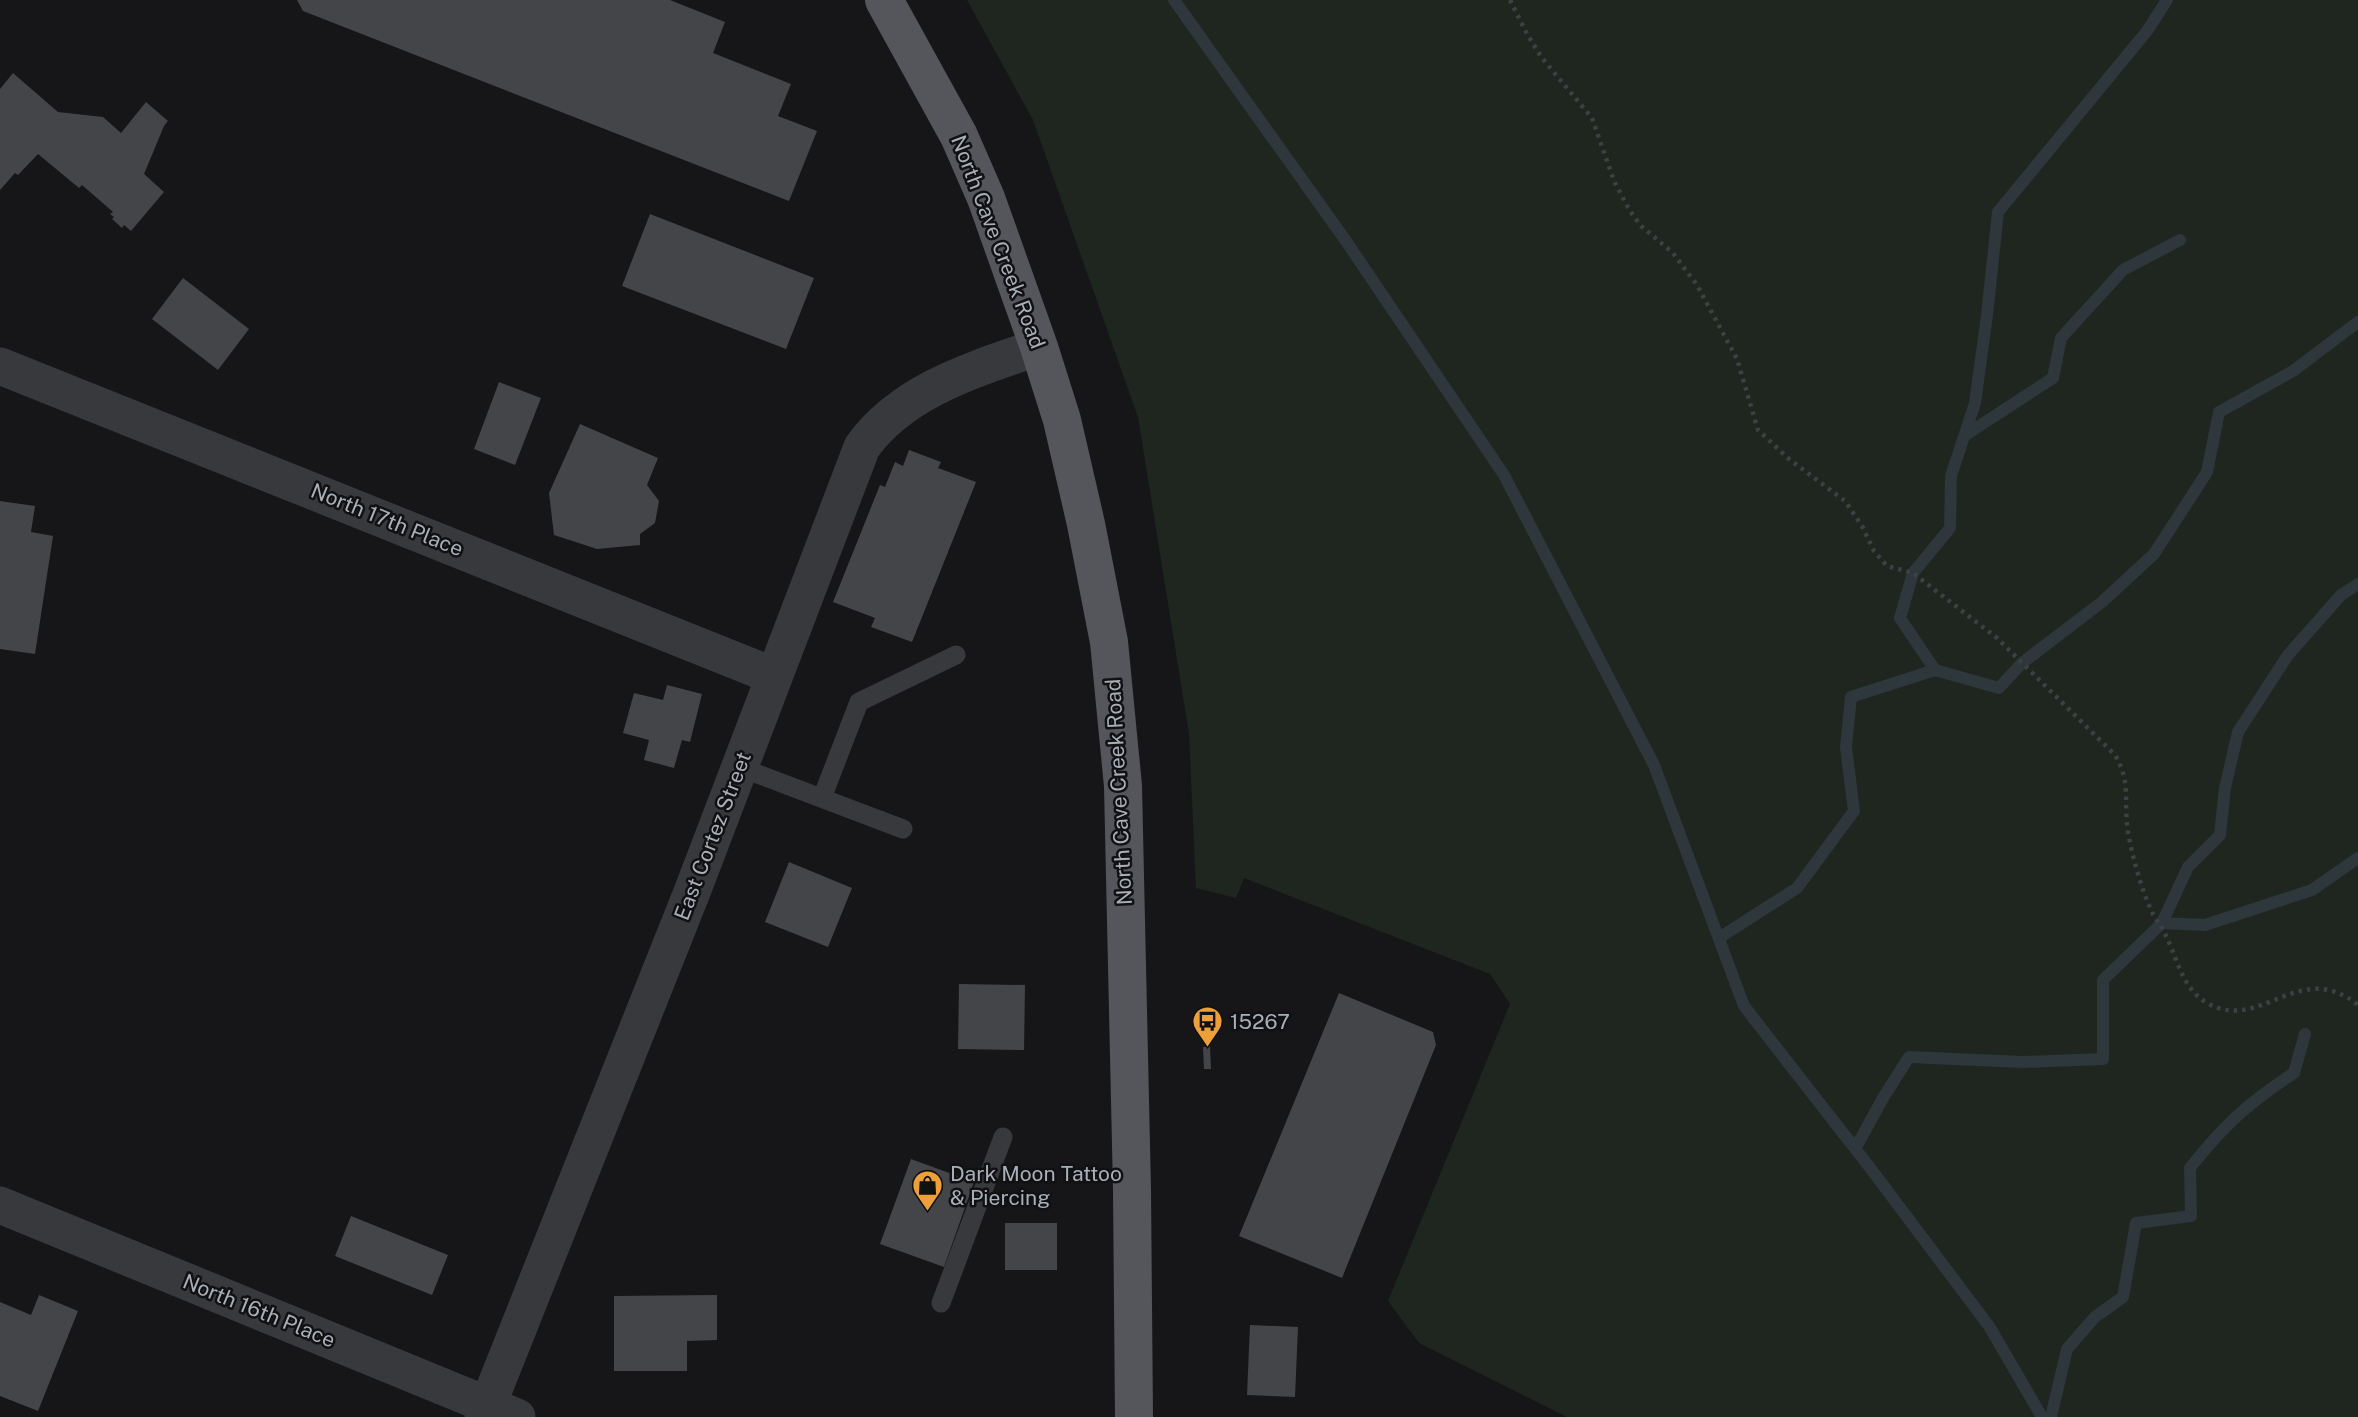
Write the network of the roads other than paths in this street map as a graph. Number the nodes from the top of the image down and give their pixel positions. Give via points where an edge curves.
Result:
1 (884, 0) edge
2 (1039, 347) junction
3 (0, 366) edge
4 (956, 655) dead end
5 (774, 676) junction
6 (740, 766) junction
7 (822, 798) junction
8 (904, 829) dead end
9 (1003, 1137) dead end
10 (0, 1205) edge
11 (941, 1303) dead end
12 (496, 1413) edge
13 (1134, 1417) edge

1 - 2 main road, North Cave Creek Road via 959,136
2 - 5 street, East Cortez Street via 956,377 898,408 876,428 862,447
2 - 13 main road, North Cave Creek Road via 1062,420 1089,537 1109,642 1123,786
3 - 5 street, North 17th Place
4 - 7 lane via 859,702
5 - 6 street, East Cortez Street
6 - 7 lane
6 - 12 street, East Cortez Street
7 - 8 lane
9 - 11 lane
10 - 12 street, North 16th Place

